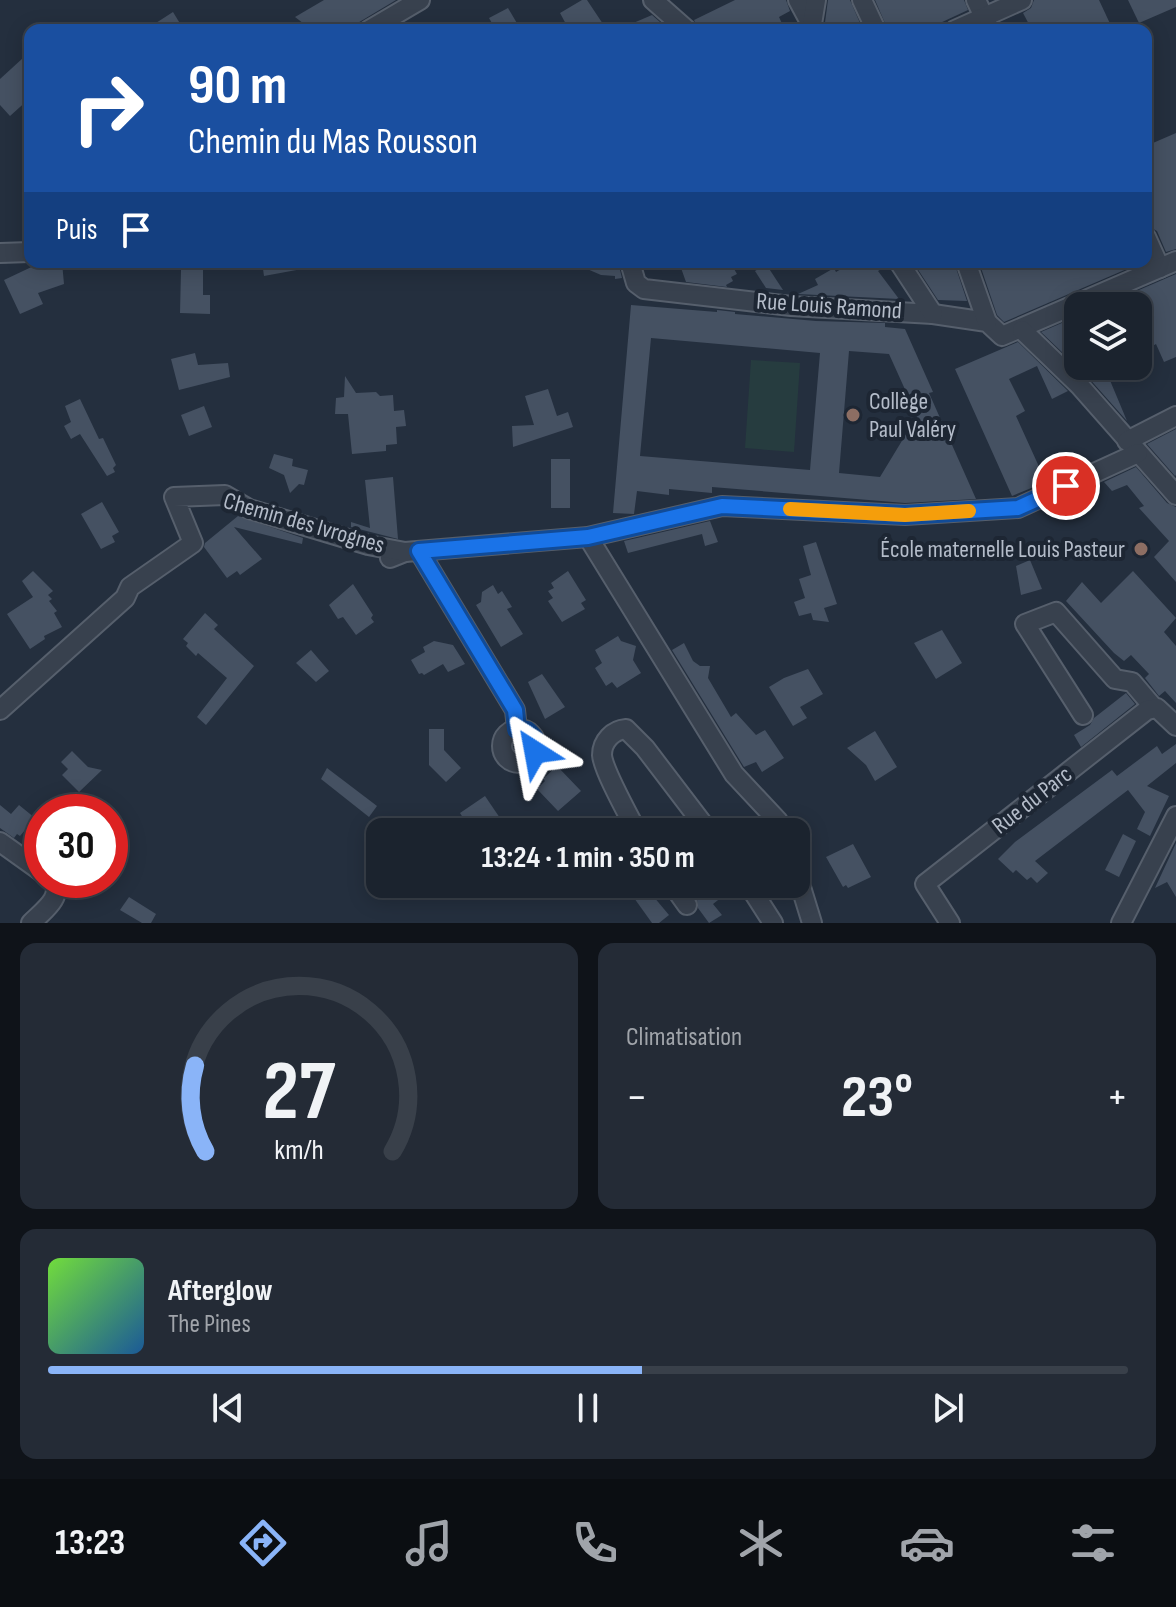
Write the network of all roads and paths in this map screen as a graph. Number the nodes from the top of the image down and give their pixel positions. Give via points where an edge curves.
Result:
1 (420, 0) edge
2 (653, 0) edge
3 (798, 0) edge
4 (816, 0) edge
5 (862, 0) edge
6 (1022, 0) edge
7 (983, 16) edge
8 (379, 24) edge
9 (680, 24) edge
10 (809, 24) edge
11 (812, 24) edge
12 (873, 24) edge
13 (1152, 244) edge
14 (24, 252) edge
15 (0, 253) edge
16 (1168, 264) edge
17 (632, 268) edge
18 (903, 268) edge
19 (968, 268) edge
20 (933, 314) junction
21 (987, 322) junction
22 (1022, 330) junction
23 (1176, 416) edge
24 (1132, 447) junction
25 (1173, 488) edge
26 (588, 537) junction
27 (405, 554) junction
28 (1154, 708) junction
29 (0, 710) edge
30 (1083, 715) dead end
31 (1176, 726) edge
32 (517, 729) dead end
33 (1176, 816) edge
34 (631, 818) edge
35 (698, 818) edge
36 (775, 818) edge
37 (1171, 837) edge
38 (0, 842) edge
39 (24, 859) edge
40 (48, 898) edge
41 (682, 898) edge
42 (757, 898) edge
43 (804, 898) edge
44 (687, 905) dead end
45 (31, 923) edge
46 (773, 923) edge
47 (812, 923) edge
48 (950, 923) edge
49 (1121, 923) edge

1 - 8 street
2 - 9 street
3 - 10 street
4 - 11 street
5 - 12 street
6 - 7 street
13 - 16 street
14 - 15 street
16 - 22 street
17 - 20 street, Rue Louis Ramond via 636,283 650,290 791,306
18 - 20 street
19 - 21 street
20 - 21 street, Rue Louis Ramond
21 - 22 street via 1002,336
22 - 24 street
23 - 24 street
24 - 25 street
24 - 26 street via 1018,508 905,515 722,506
26 - 27 street
26 - 36 street via 734,774
27 - 29 street, Chemin des Ivrognes via 249,509 225,495 174,497 193,543 130,587 125,598
27 - 32 street via 515,710
28 - 30 street via 1132,682 1115,679 1056,612 1025,624
28 - 31 street
28 - 48 street, Rue du Parc via 925,884
33 - 37 street
34 - 35 street via 602,755 606,740 626,729
37 - 49 street
38 - 39 street
40 - 45 street
41 - 44 street
42 - 46 street
43 - 47 street

